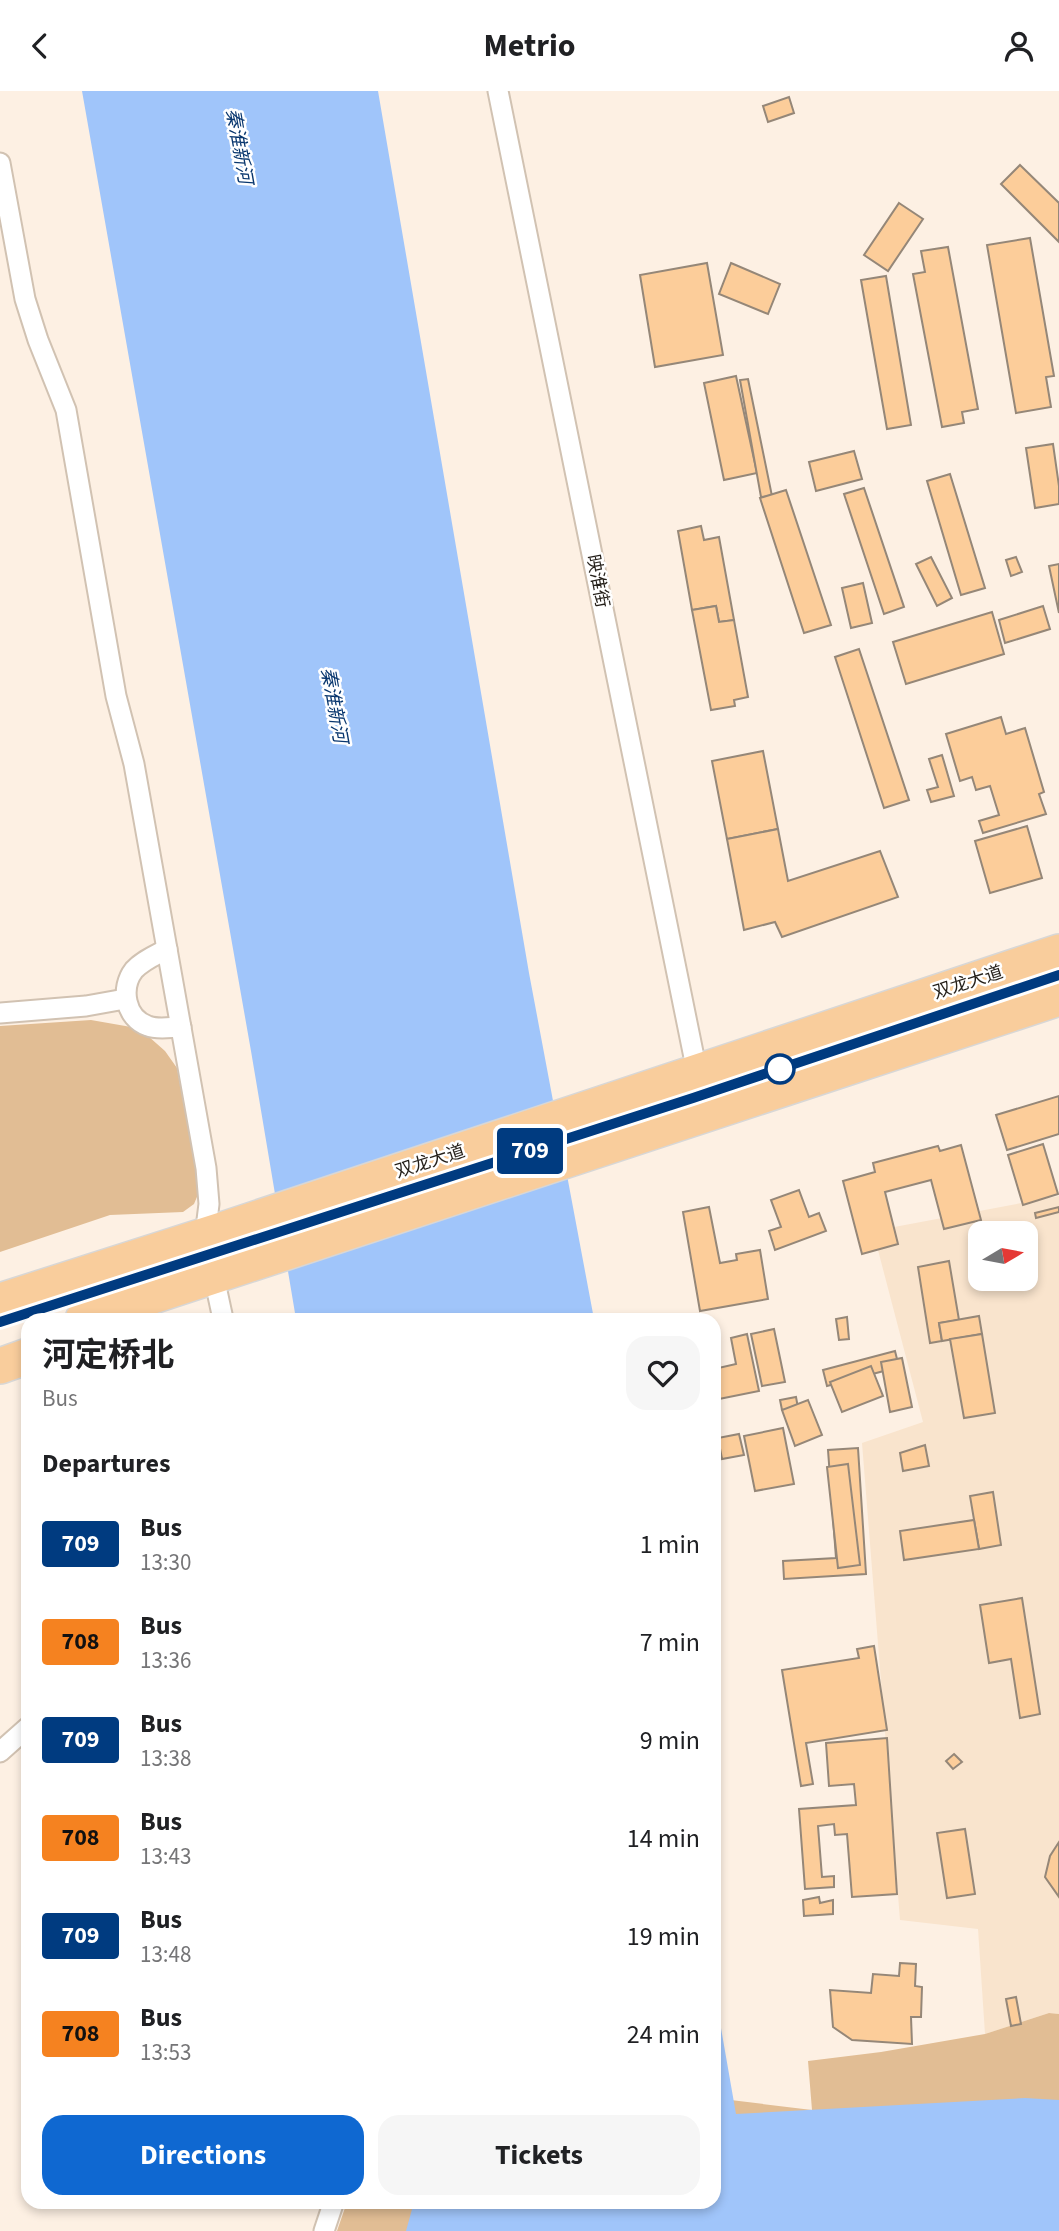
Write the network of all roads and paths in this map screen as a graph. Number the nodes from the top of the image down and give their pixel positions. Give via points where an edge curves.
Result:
1 (498, 91) edge
2 (0, 163) edge
3 (167, 949) junction
4 (1059, 952) edge
5 (1059, 975) edge
6 (1059, 998) edge
7 (125, 999) junction
8 (0, 1013) edge
9 (1059, 1021) edge
10 (181, 1027) junction
11 (696, 1096) junction
12 (213, 1233) junction
13 (225, 1298) edge
14 (0, 1301) edge
15 (28, 1313) edge
16 (99, 1313) edge
17 (161, 1313) edge
18 (21, 1315) edge
19 (0, 1322) edge
20 (21, 1340) edge
21 (0, 1347) edge
22 (21, 1358) edge
23 (0, 1366) edge
24 (21, 1733) edge
25 (0, 1752) edge
26 (331, 2209) edge
27 (324, 2231) edge

1 - 11 street, 映淮街
2 - 3 street via 25,299 66,410 116,696 134,764
3 - 7 street via 134,970
3 - 10 street
4 - 11 highway, 双龙大道
5 - 11 highway
6 - 11 highway
7 - 8 street
7 - 10 street via 131,1013 146,1026
9 - 13 highway via 587,1169
10 - 12 street
11 - 12 highway, 双龙大道 via 574,1113
11 - 15 highway
11 - 16 highway
12 - 14 highway, 双龙大道
13 - 17 highway
18 - 19 highway
20 - 21 highway
22 - 23 highway
24 - 25 street
26 - 27 street

